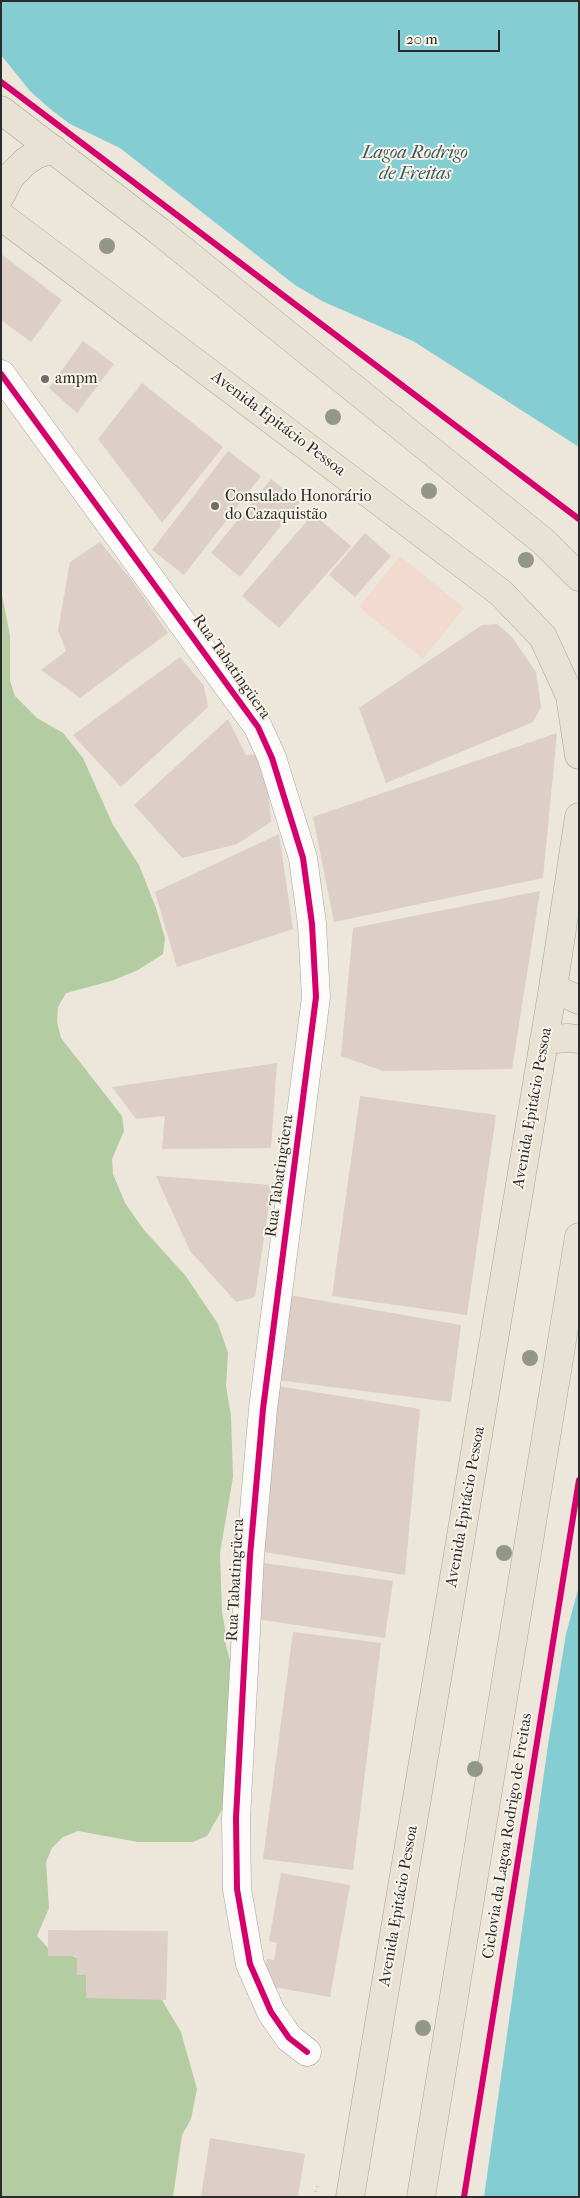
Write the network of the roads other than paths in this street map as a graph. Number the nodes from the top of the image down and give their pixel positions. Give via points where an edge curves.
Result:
1 (5, 117) edge
2 (53, 149) junction
3 (1, 196) edge
4 (1, 216) edge
5 (1, 374) edge
6 (579, 577) edge
7 (579, 755) edge
8 (579, 817) edge
9 (553, 988) junction
10 (579, 1000) edge
11 (579, 1039) edge
12 (544, 1040) junction
13 (579, 1237) edge
14 (307, 2052) dead end
15 (350, 2197) edge
16 (421, 2197) edge

1 - 2 highway
2 - 3 highway via 25,162 10,177
2 - 6 highway via 544,542
4 - 7 highway, Avenida Epitácio Pessoa via 501,593 543,637 570,696
5 - 14 street, Rua Tabatingüera via 258,727 272,758 303,858 312,924 316,997 263,1409 250,1556 236,1818 237,1889 250,1964 270,2012 289,2038
8 - 9 highway, Avenida Epitácio Pessoa
9 - 10 highway
9 - 12 highway, Avenida Epitácio Pessoa
11 - 12 highway
12 - 15 highway, Avenida Epitácio Pessoa
13 - 16 highway

